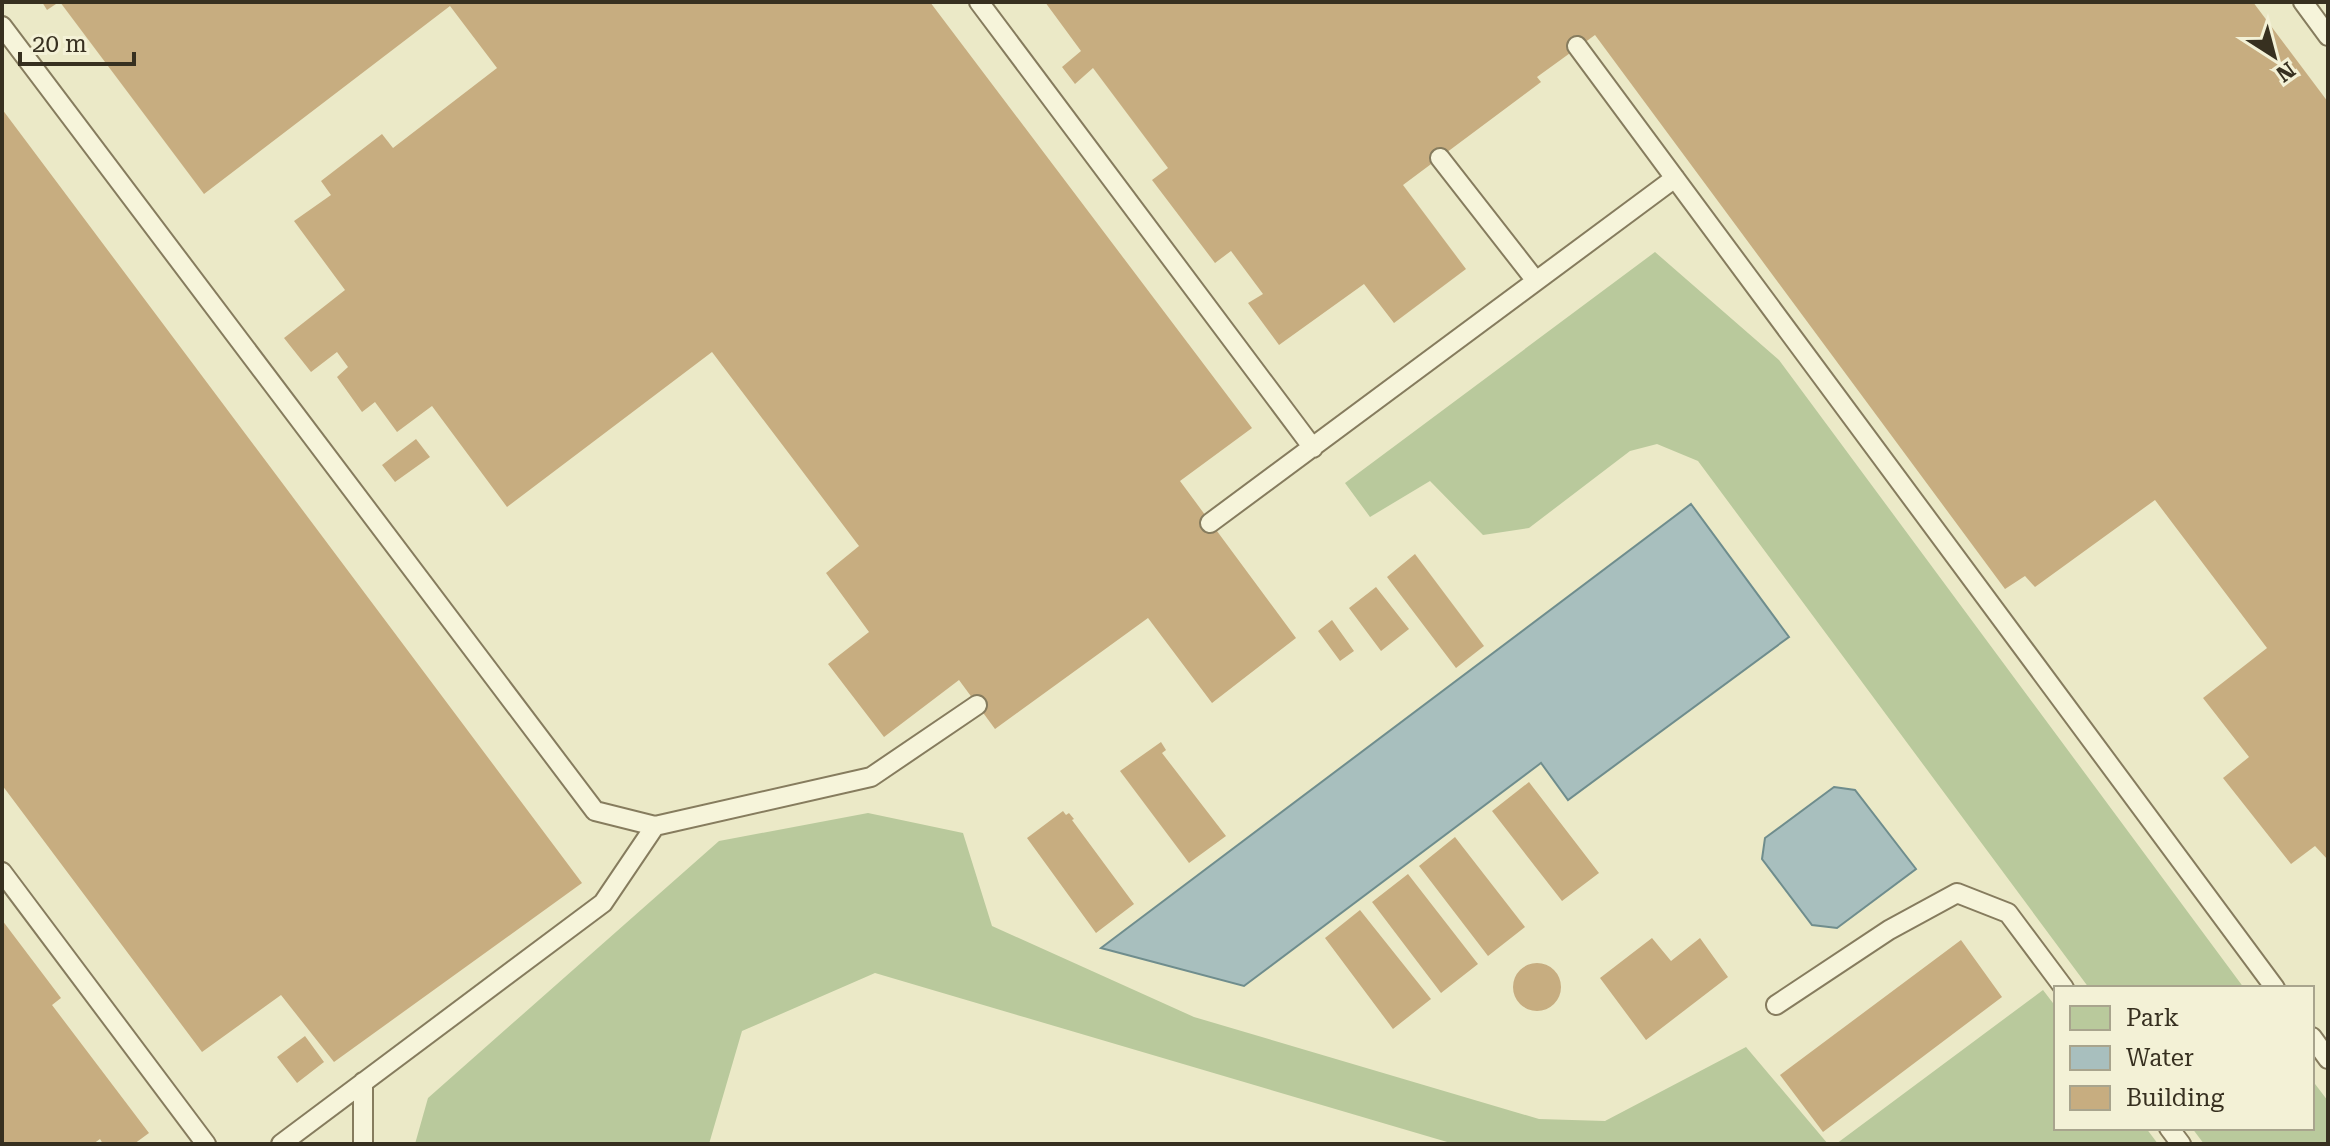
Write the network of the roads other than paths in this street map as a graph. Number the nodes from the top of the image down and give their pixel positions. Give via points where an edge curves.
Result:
1 (979, 2) edge
2 (2303, 2) edge
3 (2, 26) edge
4 (2328, 36) edge
5 (1577, 46) dead end
6 (1440, 158) dead end
7 (1675, 178) junction
8 (1536, 281) junction
9 (1313, 448) junction
10 (1210, 523) dead end
11 (977, 705) dead end
12 (655, 826) junction
13 (2, 872) edge
14 (2063, 986) edge
15 (2274, 986) edge
16 (1776, 1005) dead end
17 (2314, 1040) edge
18 (2328, 1059) edge
19 (363, 1082) junction
20 (206, 1144) edge
21 (281, 1144) edge
22 (363, 1144) edge

1 - 9 lane
2 - 4 lane
3 - 12 lane via 595,811
5 - 7 lane
6 - 8 lane
7 - 8 lane
7 - 15 lane
8 - 9 lane
9 - 10 lane
11 - 12 lane via 871,777
12 - 19 lane via 603,903
13 - 20 lane
14 - 16 lane via 2008,913 1957,893 1889,930
17 - 18 lane
19 - 21 lane
19 - 22 lane

